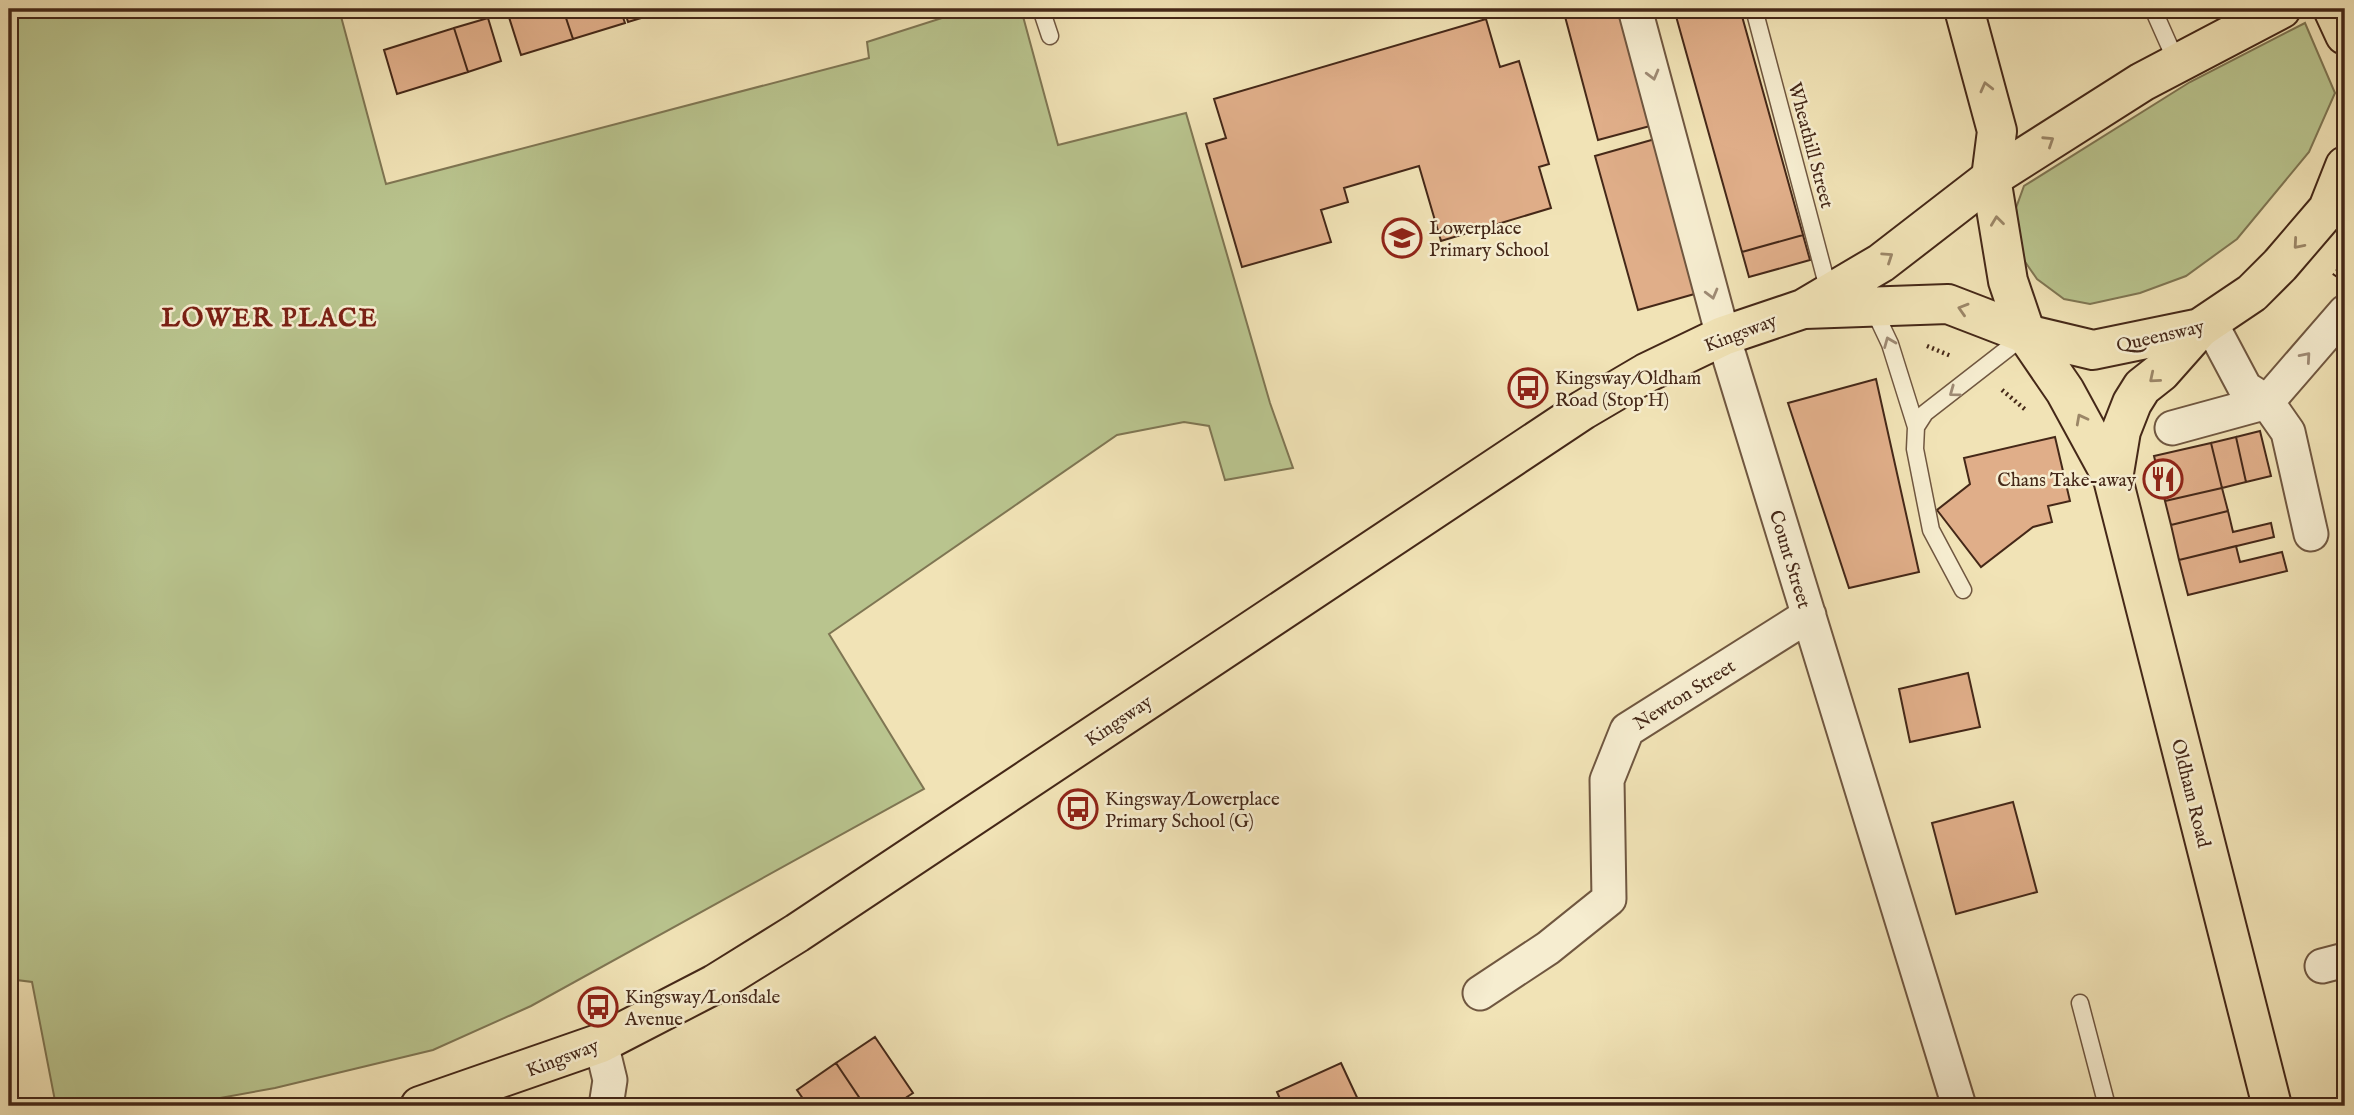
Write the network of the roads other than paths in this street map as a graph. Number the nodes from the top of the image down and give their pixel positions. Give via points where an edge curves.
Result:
1 (1041, 9) edge
2 (1635, 9) edge
3 (1754, 9) edge
4 (1964, 9) edge
5 (2152, 9) edge
6 (2281, 9) edge
7 (2333, 9) edge
8 (2345, 35) edge
9 (1050, 36) dead end
10 (2177, 63) junction
11 (2345, 166) edge
12 (1991, 178) junction
13 (2337, 211) edge
14 (1816, 300) junction
15 (1872, 306) junction
16 (2345, 312) edge
17 (2206, 326) junction
18 (2026, 334) junction
19 (1723, 336) junction
20 (2267, 402) junction
21 (1916, 427) junction
22 (2172, 428) dead end
23 (2113, 479) junction
24 (2311, 534) dead end
25 (1963, 590) dead end
26 (1809, 615) junction
27 (1480, 993) dead end
28 (2080, 1003) dead end
29 (601, 1043) junction
30 (420, 1106) edge
31 (606, 1106) edge
32 (1959, 1106) edge
33 (2107, 1106) edge
34 (2272, 1106) edge

1 - 9 lane
2 -> 19 street, Count Street
3 - 14 lane, Wheathill Street
12 -> 4 main road, Oldham Road via 1997,131
5 - 10 lane
6 - 10 main road
7 - 8 main road
12 -> 10 main road
11 - 13 main road, Queensway
14 -> 12 main road, Kingsway via 1919,236
18 -> 12 main road, Oldham Road via 2005,268
13 -> 17 main road, Queensway via 2252,293
14 - 15 main road, Kingsway
14 - 19 main road, Kingsway
18 -> 15 main road, Kingsway via 1948,304
21 -> 15 lane via 1891,344
20 -> 16 street
17 - 18 main road, Queensway via 2093,350
17 - 20 street via 2245,388
17 -> 23 main road, Oldham Road via 2142,387 2132,403 2121,431
18 -> 21 lane via 1925,414
23 -> 18 main road, Oldham Road via 2071,401
19 - 26 street, Count Street
19 - 29 main road, Kingsway via 1583,410 797,933 715,984
20 - 22 street
20 - 24 street via 2288,432
21 - 25 lane via 1915,449 1931,530
23 - 34 main road, Oldham Road
26 - 27 street, Newton Street via 1627,730 1607,780 1609,899 1548,948
26 - 32 street, Count Street
28 - 33 lane
29 - 30 main road, Kingsway
29 - 31 street via 610,1080

